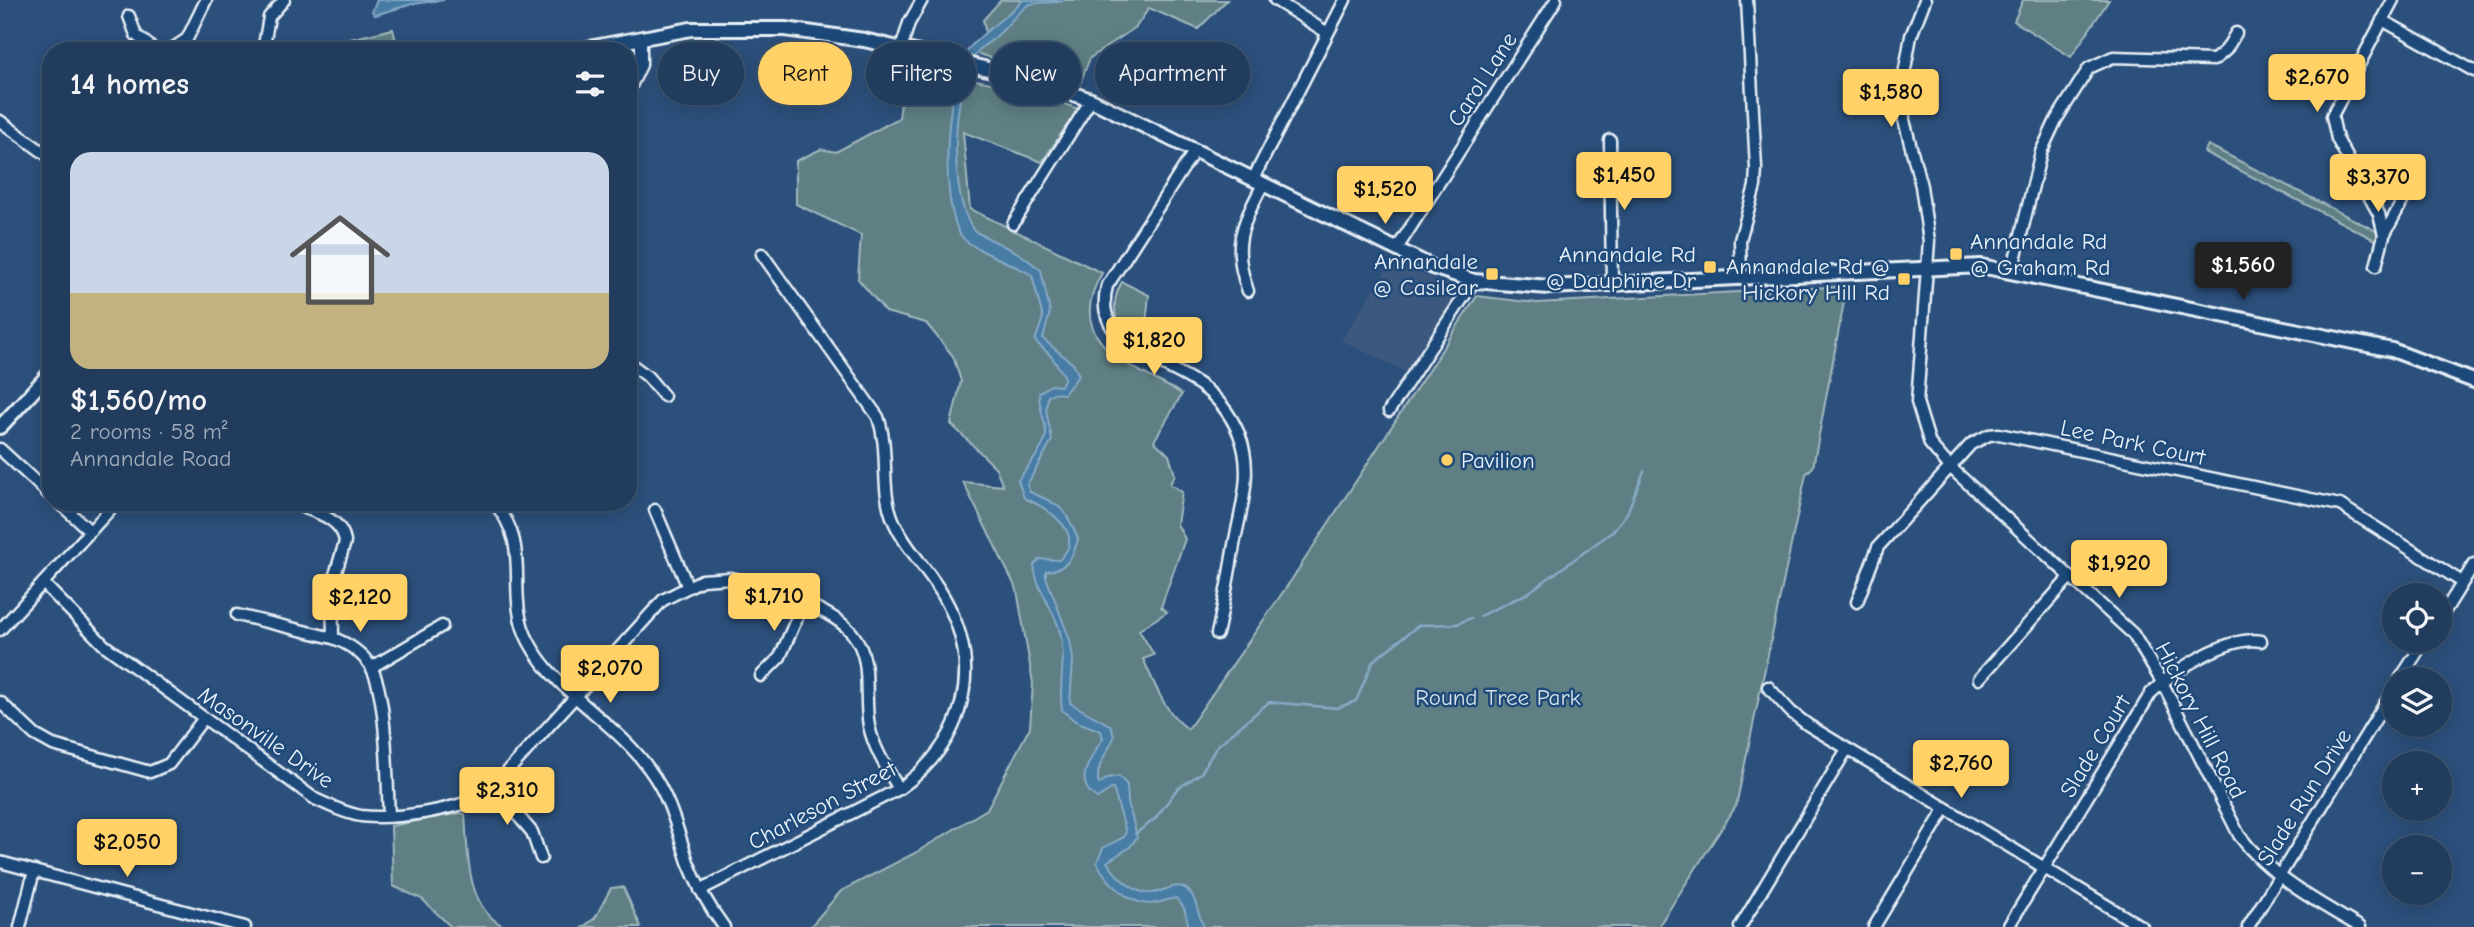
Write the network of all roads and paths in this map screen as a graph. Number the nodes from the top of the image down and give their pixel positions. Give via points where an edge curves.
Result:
1 (206, 0) edge
2 (284, 0) edge
3 (922, 0) edge
4 (1275, 0) edge
5 (1345, 0) edge
6 (1556, 0) edge
7 (1747, 0) edge
8 (1925, 0) edge
9 (2393, 0) edge
10 (128, 16) dead end
11 (2382, 20) junction
12 (1326, 32) junction
13 (2236, 33) dead end
14 (641, 38) junction
15 (145, 42) edge
16 (182, 42) edge
17 (265, 42) edge
18 (620, 42) edge
19 (903, 42) edge
20 (866, 43) edge
21 (976, 66) edge
22 (2474, 71) edge
23 (637, 73) edge
24 (1091, 100) junction
25 (0, 121) edge
26 (1610, 140) dead end
27 (1195, 150) junction
28 (42, 151) edge
29 (2416, 176) dead end
30 (1258, 181) junction
31 (1013, 224) dead end
32 (2385, 235) junction
33 (1396, 250) junction
34 (762, 254) dead end
35 (1929, 267) junction
36 (2376, 267) dead end
37 (2012, 272) junction
38 (1741, 277) junction
39 (1474, 281) junction
40 (1612, 284) junction
41 (1248, 290) dead end
42 (637, 369) edge
43 (2474, 381) edge
44 (42, 382) edge
45 (664, 396) dead end
46 (1389, 411) dead end
47 (0, 427) edge
48 (0, 449) edge
49 (1950, 467) junction
50 (42, 488) edge
51 (655, 510) dead end
52 (68, 511) edge
53 (109, 511) edge
54 (310, 511) edge
55 (500, 511) edge
56 (90, 531) junction
57 (2474, 564) edge
58 (2070, 577) junction
59 (2462, 582) junction
60 (43, 583) junction
61 (687, 585) junction
62 (2452, 599) edge
63 (1857, 602) dead end
64 (803, 604) junction
65 (237, 615) dead end
66 (442, 626) dead end
67 (0, 630) edge
68 (1217, 634) dead end
69 (333, 638) junction
70 (2261, 641) dead end
71 (372, 667) junction
72 (761, 677) dead end
73 (1979, 679) dead end
74 (2162, 682) junction
75 (1768, 687) dead end
76 (577, 696) junction
77 (0, 702) edge
78 (2382, 708) edge
79 (204, 718) junction
80 (1847, 749) junction
81 (494, 788) junction
82 (899, 789) junction
83 (1945, 809) junction
84 (389, 816) junction
85 (541, 859) dead end
86 (0, 862) edge
87 (2044, 868) junction
88 (34, 871) junction
89 (2278, 874) junction
90 (700, 890) junction
91 (20, 927) edge
92 (245, 927) edge
93 (724, 927) edge
94 (1740, 927) edge
95 (1874, 927) edge
96 (2008, 927) edge
97 (2142, 927) edge
98 (2248, 927) edge
99 (2360, 927) edge

1 - 16 street
2 - 17 street via 269,17
3 - 19 street
4 - 12 street
5 - 12 street
6 - 33 street, Carol Lane
7 - 38 street via 1756,168 1740,240
8 - 35 street, Hickory Hill Road via 1905,60 1903,99 1927,214
9 - 11 street
10 - 15 street via 136,35
11 - 22 street
11 - 32 street via 2332,116 2337,139 2379,214
12 - 30 street
13 - 37 street via 2214,60 2113,57 2089,68 2041,152
14 - 18 main road
14 - 20 main road via 691,29 785,29
14 - 23 street
21 - 24 main road
24 - 27 main road
24 - 31 street
25 - 28 street
26 - 40 street
27 - 30 main road
27 - 68 street via 1107,286 1104,298 1111,329 1126,344 1201,386 1222,404 1239,434 1247,483
29 - 32 street
30 - 33 main road
30 - 41 street via 1238,244
32 - 36 street
33 - 39 main road
34 - 82 street, Charleson Street via 878,417 887,447 886,491 892,518 944,595 958,629 965,667 958,716 929,765
35 - 37 main road via 1981,266
35 - 38 main road
35 - 49 street, Hickory Hill Road via 1917,402 1927,438
37 - 43 main road via 2392,350
38 - 40 main road
39 - 40 main road via 1519,287
39 - 46 street
42 - 45 street
44 - 47 main road
48 - 50 street
49 - 58 street, Hickory Hill Road
49 - 59 street, Lee Park Court via 1970,444 1999,434 2340,505
49 - 63 street, Lee Park Court via 1878,547
51 - 61 street
52 - 56 street
53 - 56 street
54 - 69 street via 335,522 344,534 331,597
55 - 76 street via 517,546 517,596 526,635 550,671
56 - 60 street
57 - 59 street
58 - 73 street
58 - 74 street, Hickory Hill Road via 2133,634
59 - 62 street
60 - 67 street
60 - 79 street, Masonville Drive via 104,645
61 - 64 street, Masonville Drive via 731,578
61 - 76 street, Masonville Drive via 663,600
64 - 72 street via 780,657
64 - 82 street, Masonville Drive via 843,624 859,643 867,667 873,742
65 - 69 street
66 - 71 street
69 - 71 street via 356,649
70 - 74 street, Slade Court via 2232,643
71 - 84 street via 379,691
74 - 87 street, Slade Court via 2141,706
74 - 89 street, Hickory Hill Road via 2239,835
75 - 80 street via 1791,712
76 - 81 street, Masonville Drive
76 - 90 street via 624,738 652,772 672,810
77 - 79 street via 35,735 53,745 150,772 169,764
78 - 89 street, Slade Run Drive
79 - 84 street, Masonville Drive via 315,799 347,813
80 - 83 street
80 - 94 street
81 - 84 street, Masonville Drive via 466,803
81 - 85 street via 532,832
82 - 90 street, Charleson Street
83 - 87 street
83 - 95 street
86 - 88 street
87 - 96 street, Slade Court
87 - 97 street
88 - 91 street
88 - 92 street
89 - 98 street, Slade Run Drive
89 - 99 street, Hickory Hill Road
90 - 93 street

